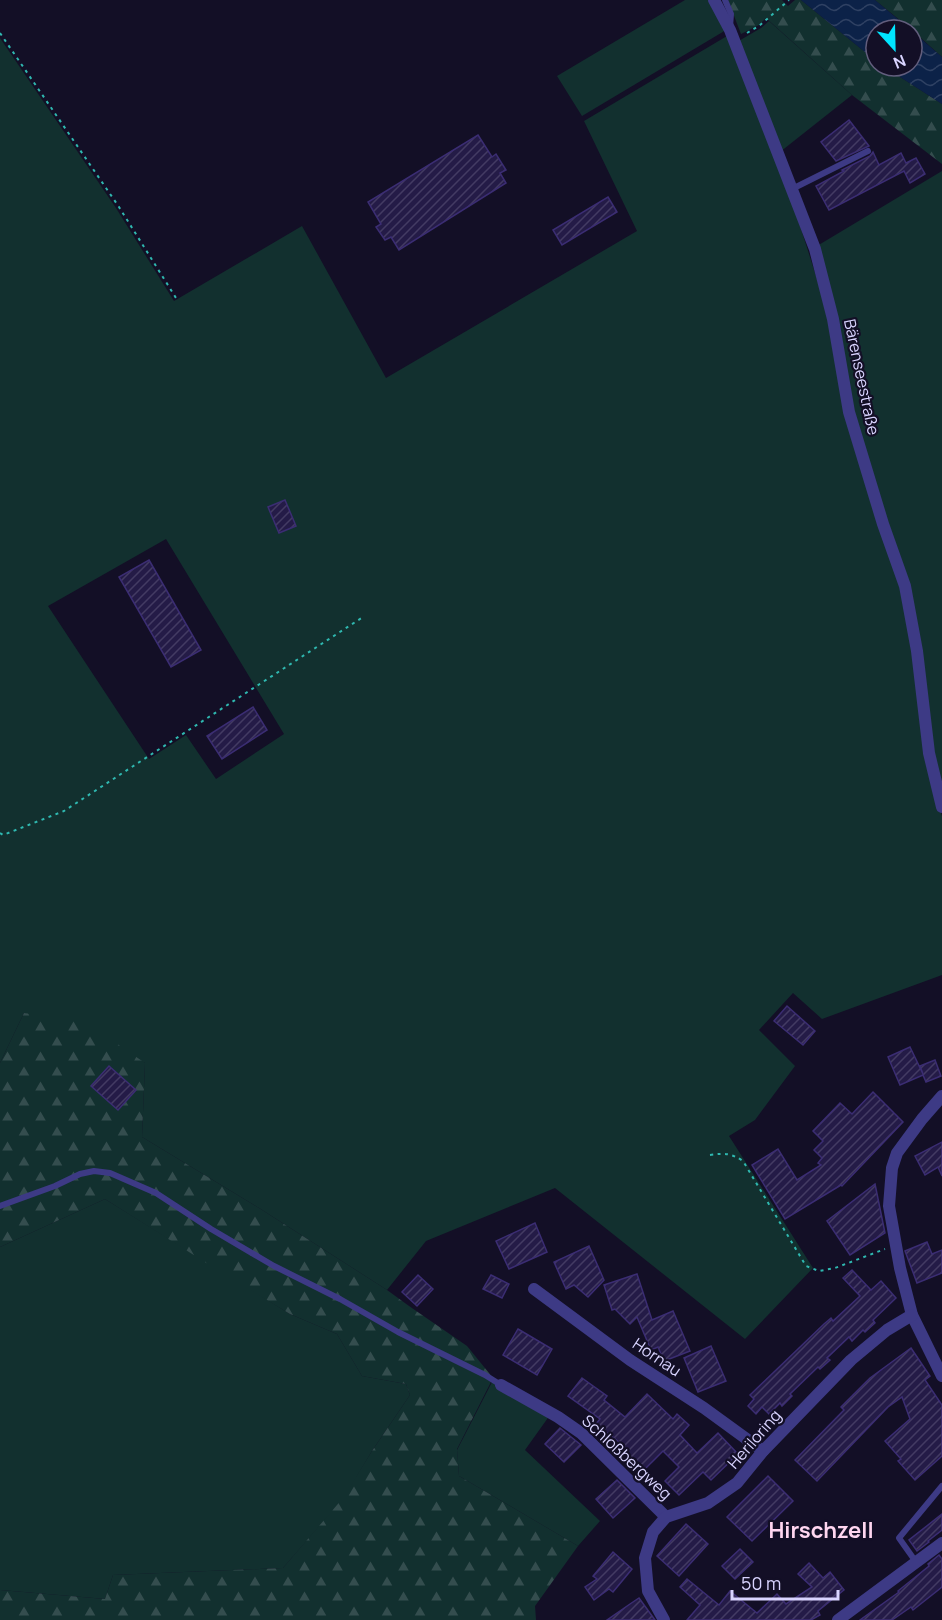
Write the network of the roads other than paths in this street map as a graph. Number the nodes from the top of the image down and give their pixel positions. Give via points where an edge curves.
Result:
1 (714, 0) edge
2 (725, 0) edge
3 (732, 35) junction
4 (868, 151) dead end
5 (792, 189) junction
6 (942, 807) edge
7 (942, 1096) edge
8 (0, 1206) edge
9 (534, 1289) dead end
10 (912, 1315) junction
11 (941, 1373) edge
12 (501, 1385) joint
13 (762, 1451) junction
14 (942, 1486) edge
15 (666, 1517) junction
16 (942, 1543) edge
17 (916, 1562) junction
18 (664, 1620) edge
19 (838, 1620) edge

1 - 3 street, Bärenseestraße
2 - 3 lane via 731,14
3 - 5 street, Bärenseestraße
4 - 5 lane
5 - 6 street, Bärenseestraße via 815,249 833,318 849,412 905,586 929,753
7 - 10 street via 897,1153 892,1168 889,1206
8 - 12 lane via 80,1174 110,1173 156,1193 274,1266
9 - 13 street, Hornau
10 - 11 street
10 - 13 street, Heriloring via 851,1360
12 - 15 street, Schloßbergweg via 581,1432
13 - 15 street, Heriloring via 737,1483 708,1503
14 - 17 lane via 899,1539
15 - 18 street via 653,1532 645,1558 648,1591
16 - 17 street
17 - 19 street

